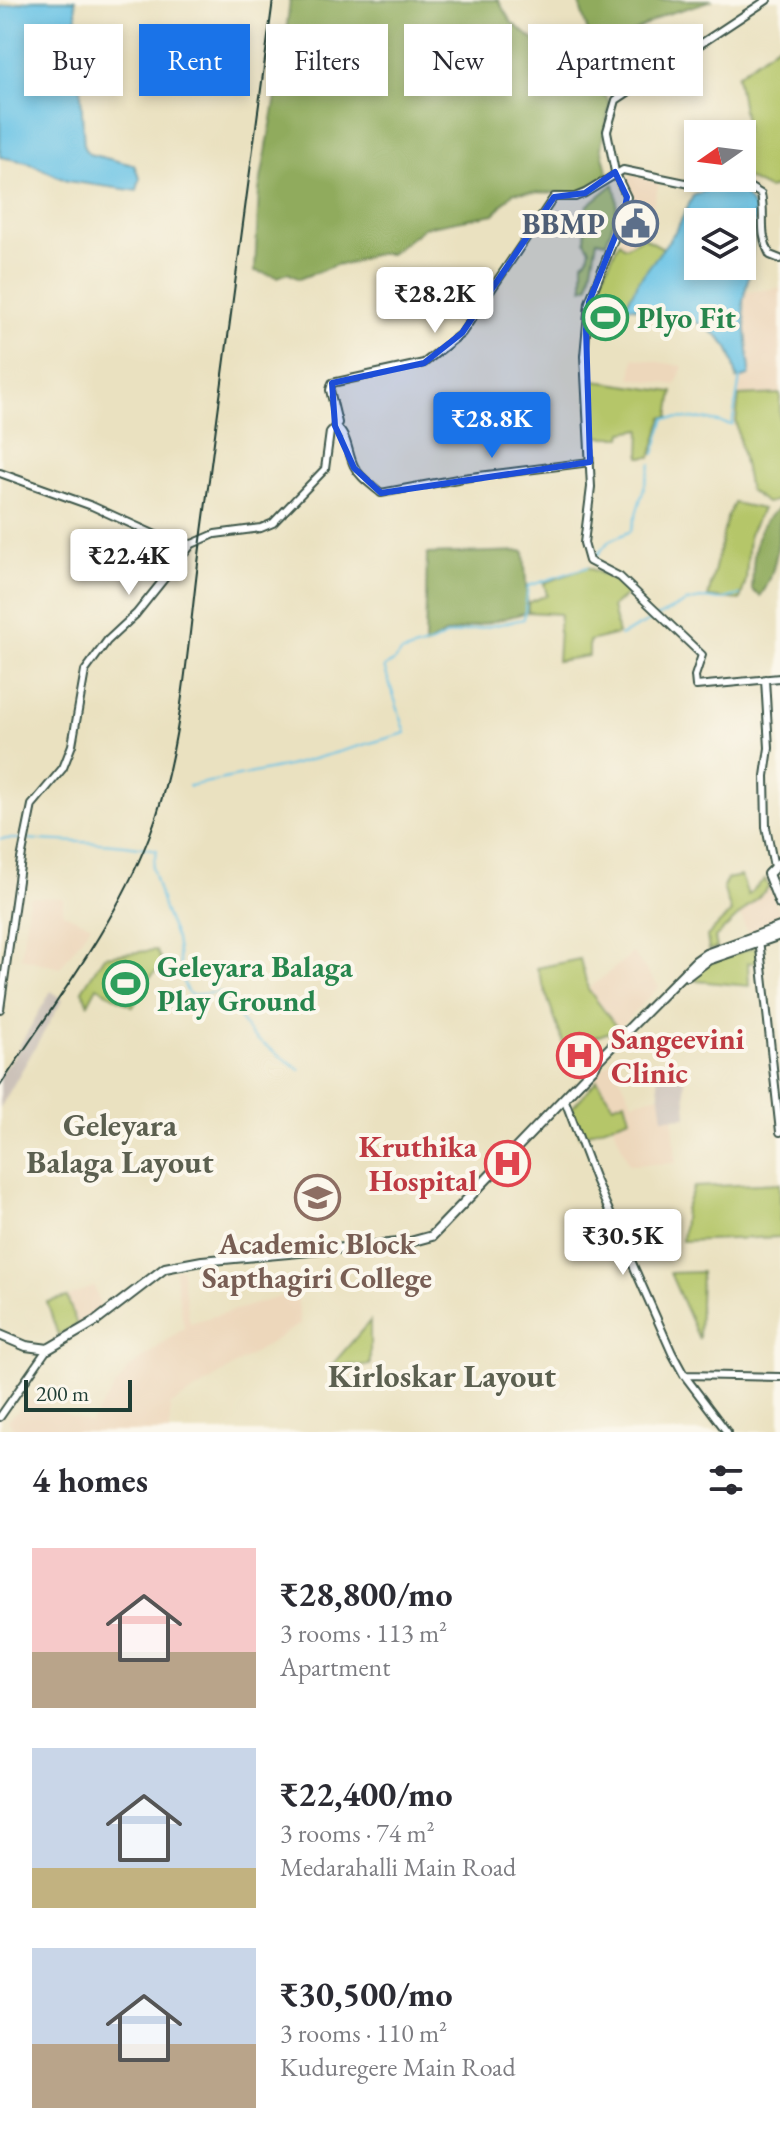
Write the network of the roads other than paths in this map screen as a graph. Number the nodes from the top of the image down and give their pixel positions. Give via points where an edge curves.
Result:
1 (767, 0) edge
2 (615, 172) junction
3 (684, 182) edge
4 (756, 191) edge
5 (780, 259) edge
6 (335, 426) junction
7 (590, 462) junction
8 (0, 473) edge
9 (192, 544) junction
10 (780, 678) edge
11 (765, 679) junction
12 (777, 865) edge
13 (780, 904) edge
14 (780, 927) edge
15 (780, 935) edge
16 (759, 939) junction
17 (0, 1009) edge
18 (564, 1098) junction
19 (780, 1132) edge
20 (0, 1332) edge
21 (45, 1349) junction
22 (684, 1375) junction
23 (780, 1377) edge
24 (0, 1417) edge
25 (727, 1432) edge

1 - 2 street via 616,100 607,131
2 - 3 street
2 - 6 street via 585,193 554,197 462,333 424,363 332,383
2 - 7 street via 627,197 589,302 586,329
4 - 5 street via 764,207 762,240 770,255
6 - 7 street via 348,445 354,468 381,493
6 - 9 street via 325,469 273,523
7 - 11 street via 584,543 589,561 620,577 702,655 696,686
8 - 9 street via 171,542
9 - 17 street via 85,671 63,768 32,805
10 - 11 street
11 - 12 street via 766,827
12 - 13 main road via 768,874
14 - 16 main road
15 - 16 main road
16 - 18 main road via 700,965
16 - 19 street
18 - 21 main road via 435,1230 410,1240 176,1261 157,1268
18 - 22 street
20 - 21 main road
21 - 24 street
22 - 23 street
22 - 25 street

